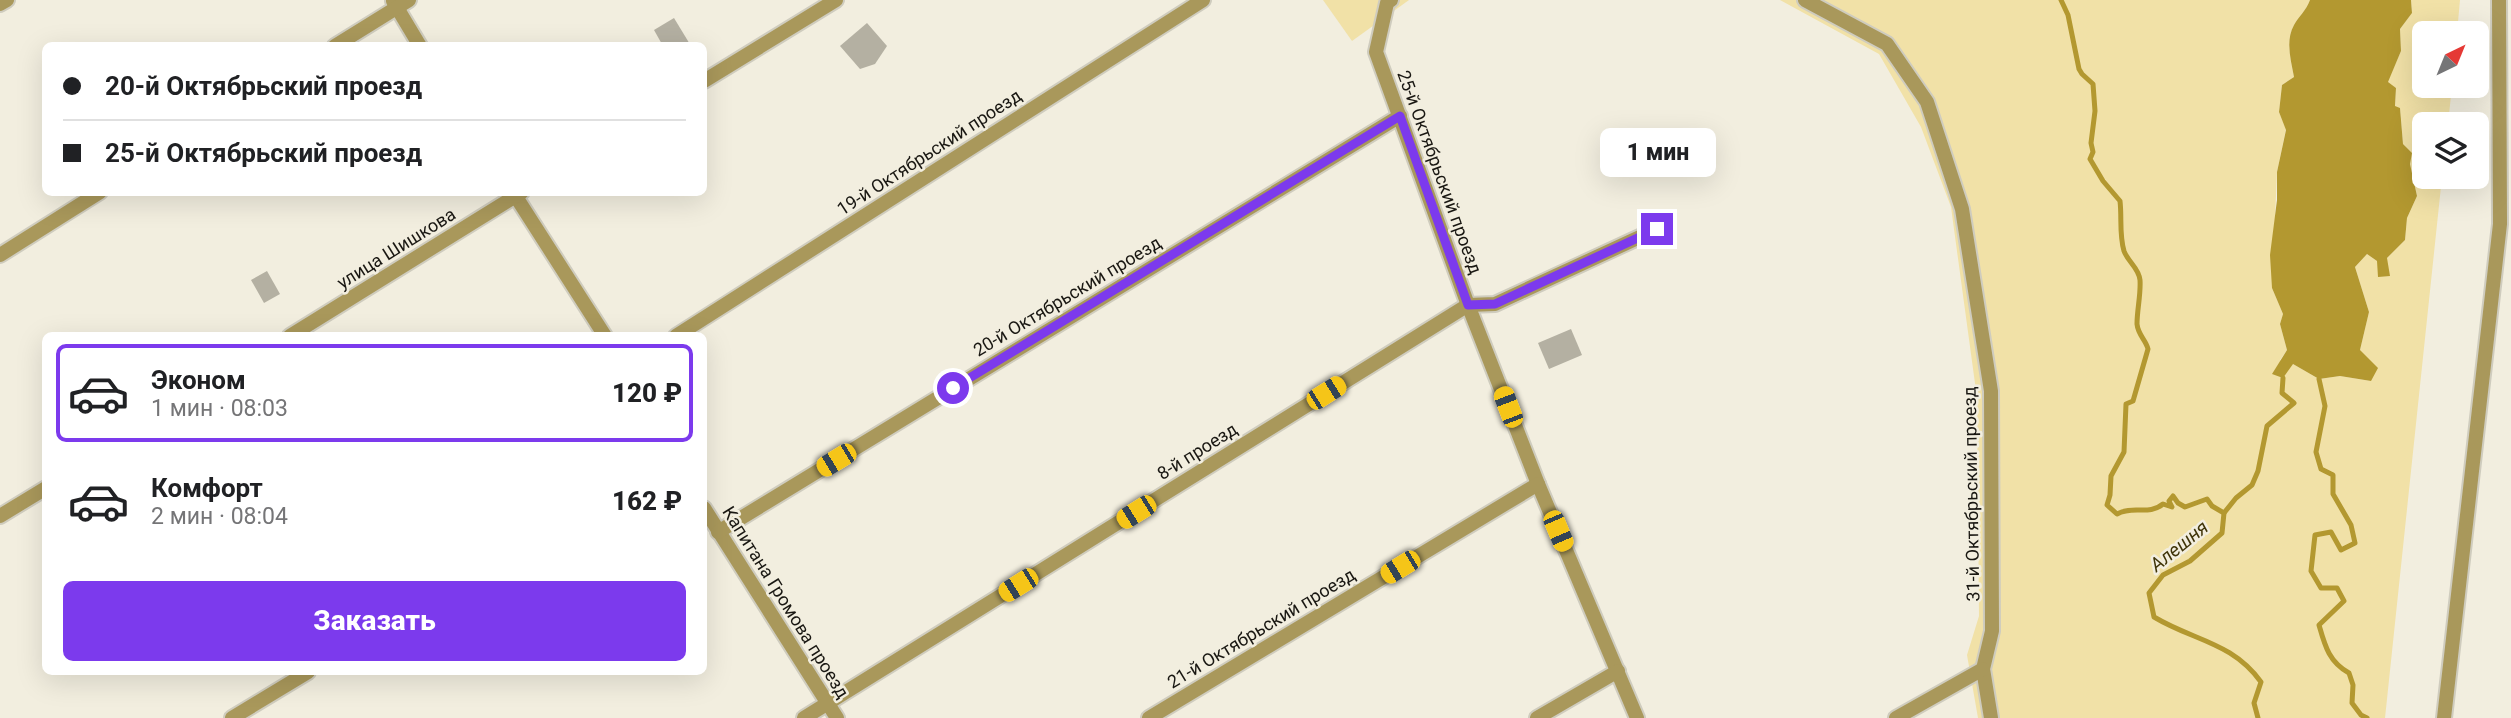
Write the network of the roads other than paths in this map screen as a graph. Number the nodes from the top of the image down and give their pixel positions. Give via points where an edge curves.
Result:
1 (7, 0) edge
2 (836, 0) edge
3 (1203, 0) edge
4 (1391, 0) edge
5 (1805, 0) edge
6 (2500, 0) edge
7 (399, 2) edge
8 (0, 4) edge
9 (341, 42) edge
10 (418, 42) edge
11 (707, 79) edge
12 (1400, 116) junction
13 (94, 196) edge
14 (514, 196) edge
15 (518, 196) edge
16 (1657, 229) dead end
17 (0, 255) edge
18 (1468, 305) junction
19 (296, 332) edge
20 (603, 332) edge
21 (682, 332) edge
22 (1538, 484) junction
23 (42, 490) edge
24 (707, 513) edge
25 (0, 516) edge
26 (718, 532) junction
27 (1983, 669) junction
28 (1618, 671) junction
29 (302, 675) edge
30 (828, 703) junction
31 (232, 718) edge
32 (804, 718) edge
33 (836, 718) edge
34 (1149, 718) edge
35 (1536, 718) edge
36 (1637, 718) edge
37 (1896, 718) edge
38 (1991, 718) edge
39 (2444, 718) edge

1 - 8 street
2 - 11 street
3 - 21 street, 19-й Октябрьский проезд
4 - 12 street, 25-й Октябрьский проезд via 1376,52
5 - 27 street, 31-й Октябрьский проезд via 1887,44 1927,102 1962,209 1991,391 1992,631
6 - 39 street via 2500,224
7 - 9 street
7 - 10 street
12 - 18 street, 25-й Октябрьский проезд
12 - 26 street, 20-й Октябрьский проезд
13 - 17 street
14 - 19 street, улица Шишкова
15 - 20 street
16 - 18 street via 1495,304
18 - 22 street, 25-й Октябрьский проезд
18 - 30 street, 8-й проезд
22 - 28 street, 25-й Октябрьский проезд
22 - 34 street, 21-й Октябрьский проезд
23 - 25 street
24 - 26 street, Капитана Громова проезд
26 - 30 street, Капитана Громова проезд
27 - 37 street
27 - 38 street, 31-й Октябрьский проезд
28 - 35 street
28 - 36 street, 25-й Октябрьский проезд
29 - 31 street
30 - 32 street, 8-й проезд
30 - 33 street, Капитана Громова проезд

